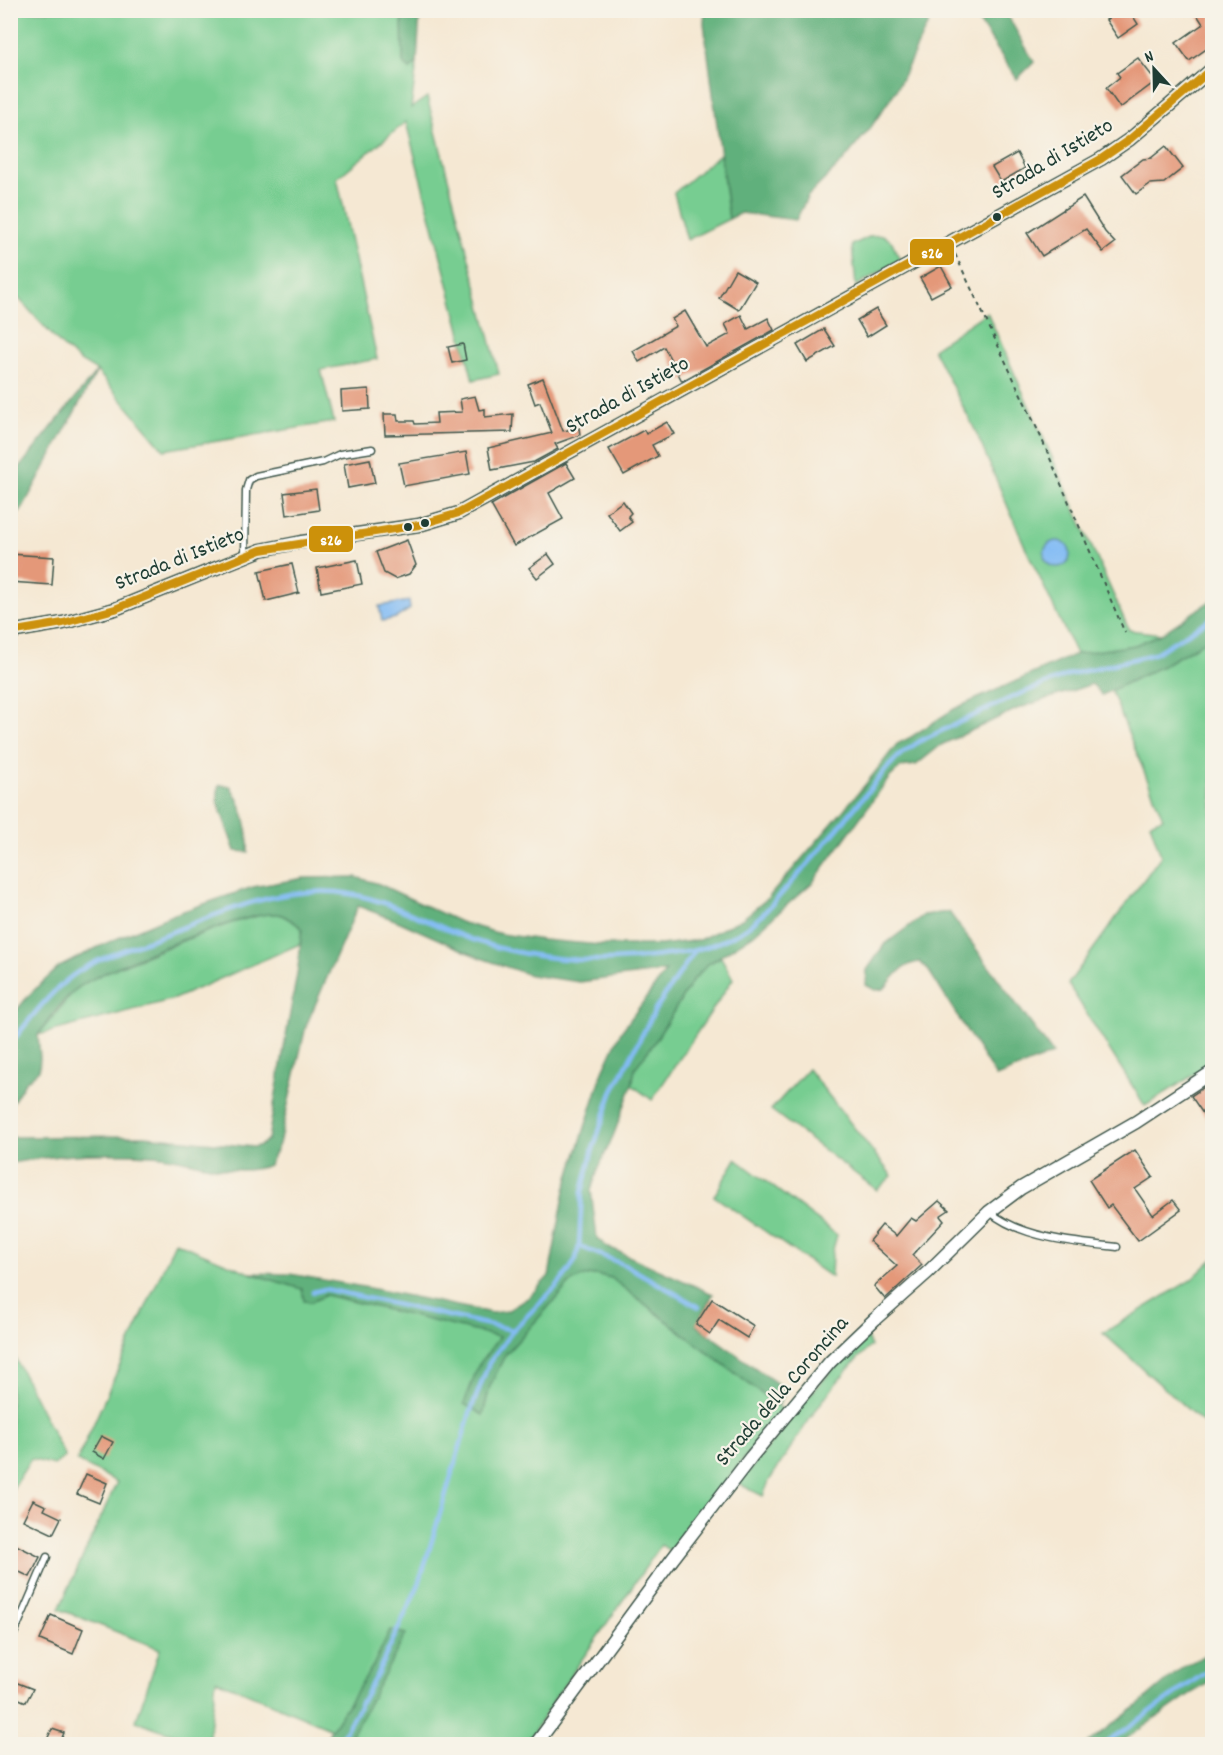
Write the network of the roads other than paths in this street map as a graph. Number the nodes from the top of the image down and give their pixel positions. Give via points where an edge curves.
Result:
1 (1212, 69) edge
2 (372, 449) dead end
3 (245, 555) junction
4 (10, 632) edge
5 (1212, 1072) edge
6 (989, 1212) junction
7 (1117, 1247) dead end
8 (47, 1557) dead end
9 (10, 1643) edge
10 (536, 1744) edge

1 - 3 street, Strada di Istieto via 1112,152 468,510 419,525
2 - 3 lane via 249,480
3 - 4 street, Strada di Istieto via 115,609
5 - 6 street, Strada della Coroncina via 1136,1122 1021,1188
6 - 7 lane via 1002,1222 1029,1232
6 - 10 street, Strada della Coroncina via 830,1362 744,1466
8 - 9 lane

